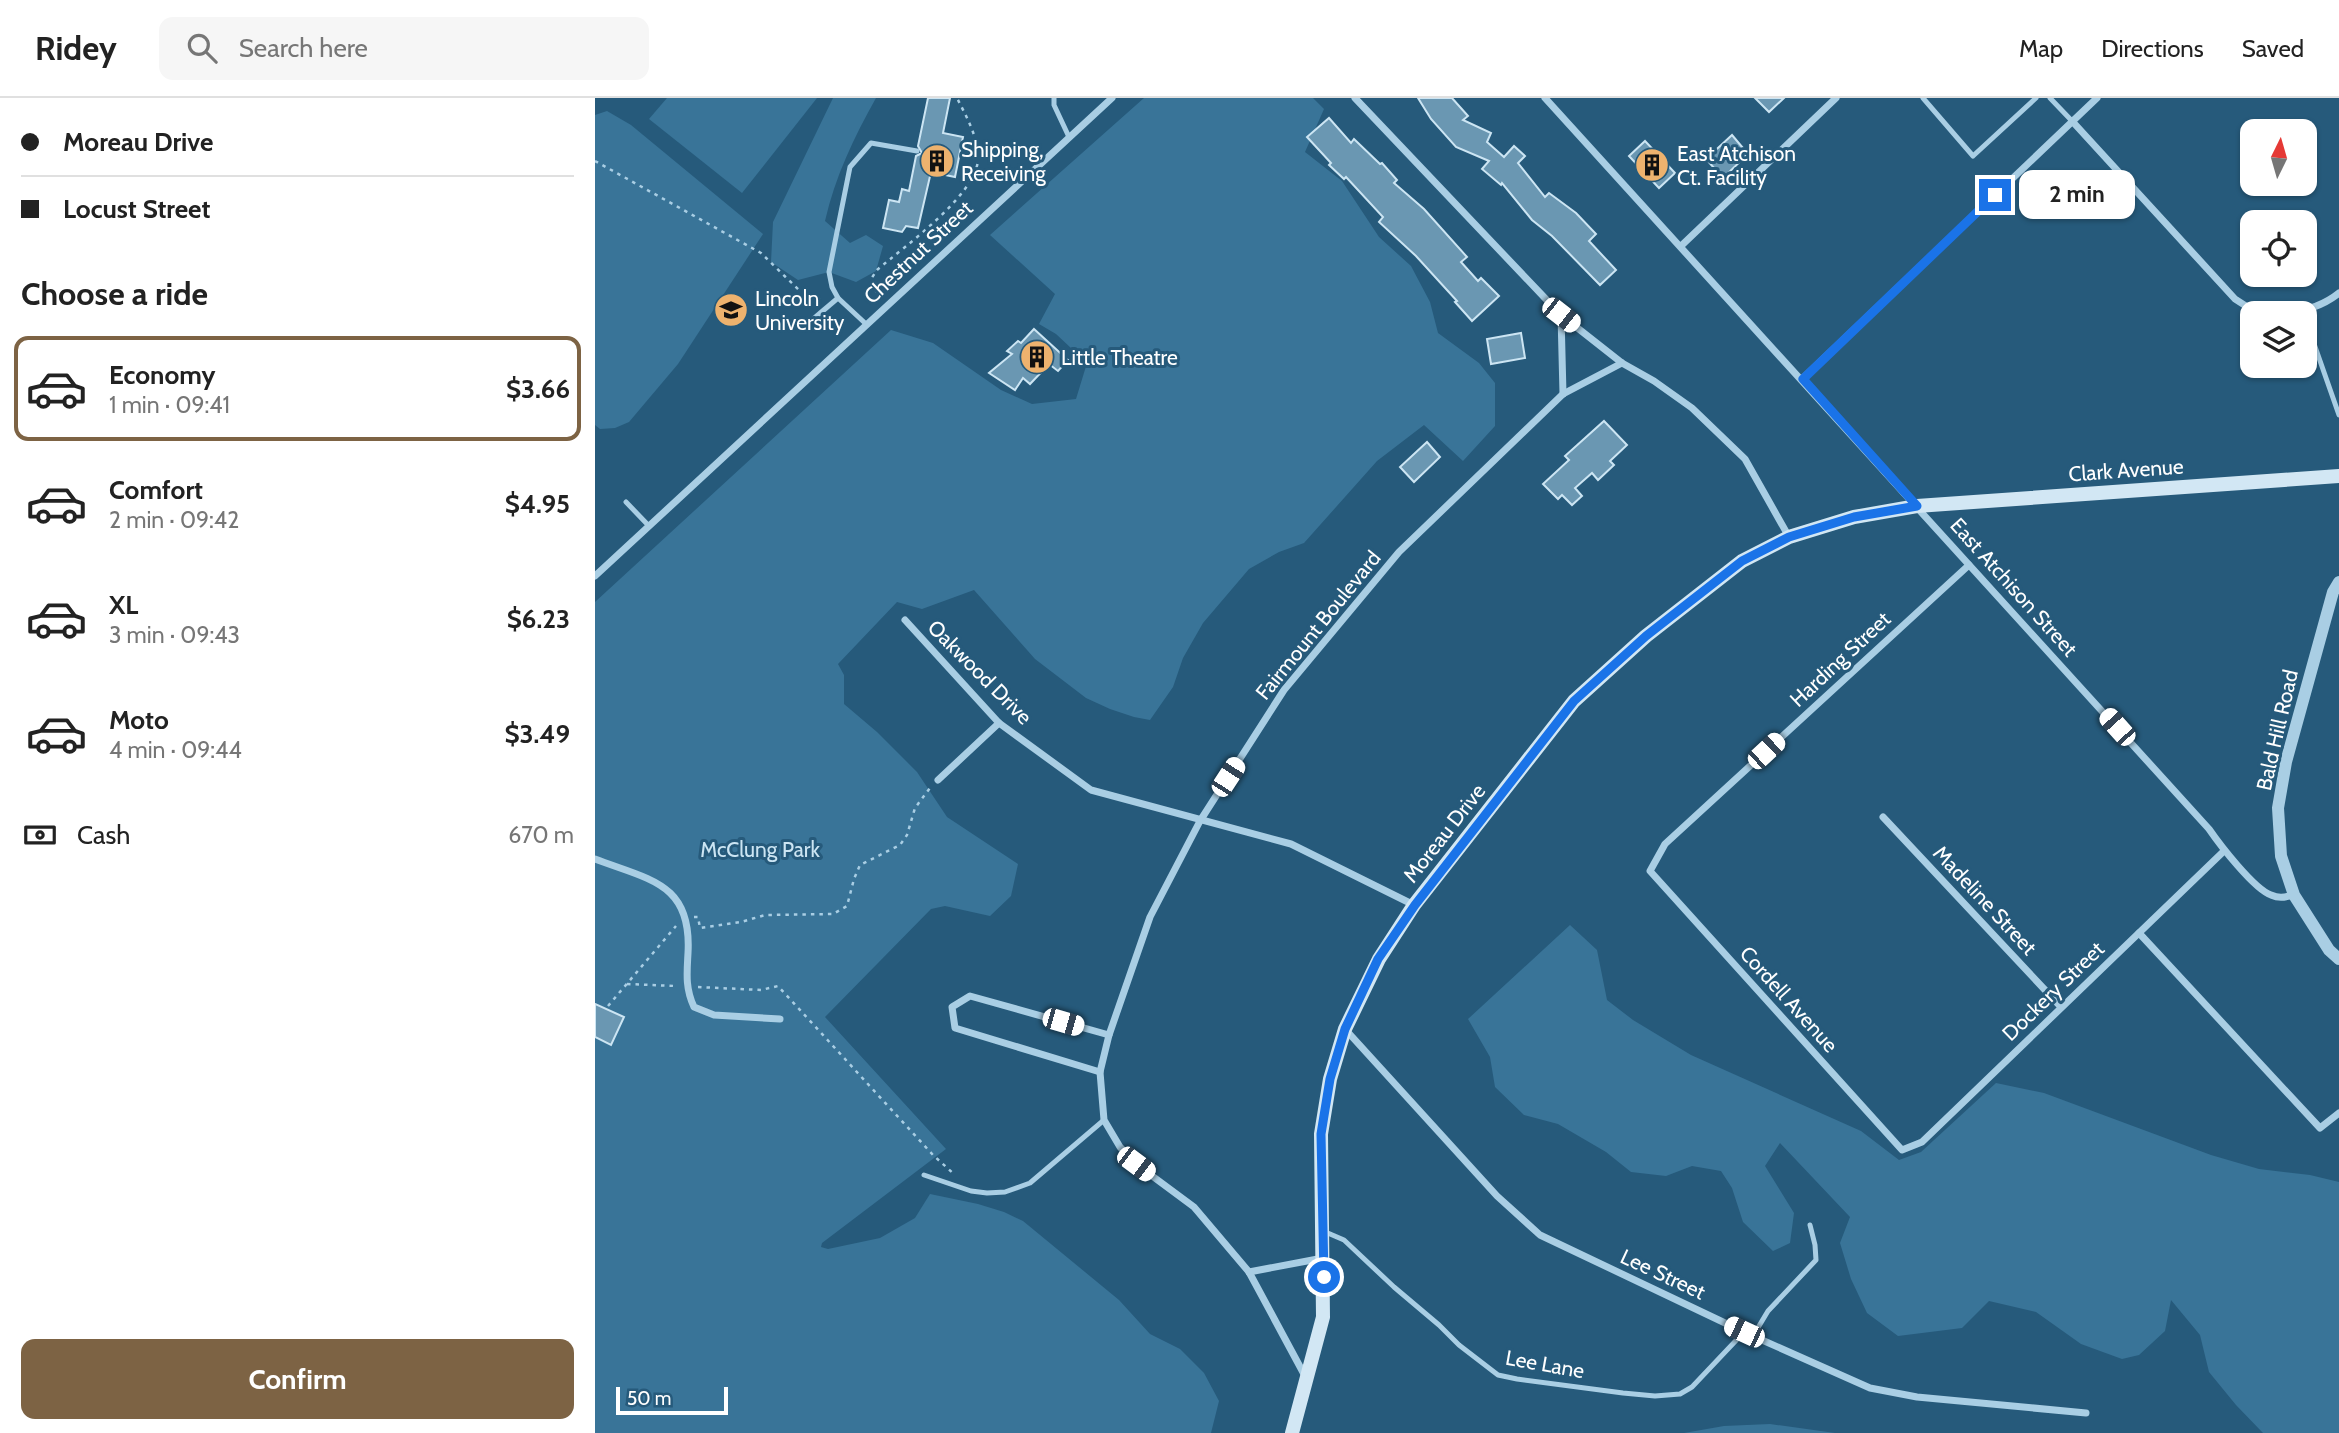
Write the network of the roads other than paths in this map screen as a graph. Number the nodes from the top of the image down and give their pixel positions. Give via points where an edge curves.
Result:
1 (1054, 98) edge
2 (1112, 98) edge
3 (1355, 98) edge
4 (1545, 98) edge
5 (1836, 98) edge
6 (1923, 98) edge
7 (2036, 98) edge
8 (2050, 98) edge
9 (2097, 98) edge
10 (2072, 121) junction
11 (1069, 137) junction
12 (917, 150) dead end
13 (1681, 246) junction
14 (2339, 293) edge
15 (838, 299) junction
16 (2240, 303) edge
17 (2317, 308) edge
18 (1561, 315) junction
19 (812, 320) dead end
20 (866, 324) junction
21 (2317, 352) edge
22 (1622, 363) junction
23 (1803, 379) junction
24 (1563, 394) junction
25 (2339, 415) edge
26 (2339, 476) edge
27 (626, 502) dead end
28 (1917, 506) junction
29 (649, 526) junction
30 (1789, 537) junction
31 (1969, 565) junction
32 (595, 576) edge
33 (2339, 582) edge
34 (905, 621) dead end
35 (999, 723) junction
36 (938, 780) road end
37 (1882, 817) dead end
38 (1200, 821) junction
39 (2224, 851) junction
40 (595, 859) edge
41 (1650, 871) joint
42 (2294, 895) junction
43 (1415, 905) junction
44 (2139, 933) junction
45 (2339, 959) edge
46 (2061, 1007) junction
47 (779, 1019) dead end
48 (1345, 1029) junction
49 (1109, 1035) junction
50 (1100, 1072) junction
51 (2339, 1113) edge
52 (1104, 1120) junction
53 (1902, 1150) joint
54 (923, 1175) dead end
55 (1809, 1225) dead end
56 (1323, 1231) junction
57 (1324, 1258) junction
58 (1249, 1272) junction
59 (1744, 1332) junction
60 (1753, 1336) junction
61 (1307, 1380) junction
62 (2086, 1413) dead end
63 (1292, 1433) edge

1 - 11 lane
2 - 11 street, Chestnut Street
3 - 18 street
4 - 13 street, East Atchison Street
5 - 13 street
6 - 7 lane via 1973,156
8 - 10 lane
9 - 10 street
10 - 16 street
10 - 23 street
11 - 20 street, Chestnut Street
12 - 15 lane via 871,143 850,167 829,272
13 - 23 street, East Atchison Street
14 - 17 street
15 - 19 lane
15 - 20 lane
18 - 22 street
18 - 24 street
20 - 29 street, Chestnut Street
21 - 25 lane
22 - 24 street, Fairmount Boulevard
22 - 30 street via 1692,408 1745,458
23 - 28 street, East Atchison Street
24 - 38 street, Fairmount Boulevard via 1399,552 1284,690
26 - 28 main road, Clark Avenue
27 - 29 lane
28 - 30 main road, Moreau Drive via 1854,517
28 - 31 street, East Atchison Street
29 - 32 street, Chestnut Street
30 - 43 main road, Moreau Drive via 1742,561 1646,636 1574,701
31 - 39 street, East Atchison Street
31 - 41 street, Harding Street via 1665,844
33 - 42 street, Bald Hill Road via 2290,749 2279,808 2281,856
34 - 35 street, Oakwood Drive
35 - 36 street
35 - 38 street, Oakwood Drive via 1091,790
37 - 46 street, Madeline Street
38 - 43 street, Oakwood Drive via 1291,844
38 - 49 street, Fairmount Boulevard via 1150,917
39 - 42 street, East Atchison Street via 2267,894
39 - 44 street, Dockery Street
40 - 47 street via 677,897 688,921 686,986 694,1007 714,1015
41 - 53 street, Cordell Avenue
42 - 45 street, Bald Hill Road
43 - 48 main road, Moreau Drive via 1378,959
44 - 46 street, Dockery Street
44 - 51 street via 2320,1128
46 - 53 street, Dockery Street via 1922,1142
48 - 56 main road, Moreau Drive via 1321,1134
48 - 59 street, Lee Street via 1497,1196 1540,1236
49 - 50 street, Fairmount Boulevard
49 - 50 street via 970,996 952,1007 955,1028
50 - 52 street, Fairmount Boulevard
52 - 54 lane via 1030,1183 1005,1192 971,1191
52 - 58 street, Fairmount Boulevard via 1136,1164 1194,1207
55 - 60 lane via 1816,1260 1768,1311
56 - 57 main road, Moreau Drive
56 - 59 lane, Lee Lane via 1344,1240 1498,1375 1623,1393 1679,1394 1692,1387
57 - 58 street
57 - 61 main road, Moreau Drive via 1323,1317
58 - 61 street, Fairmount Boulevard
59 - 60 street, Lee Street
60 - 62 street, Lee Street via 1870,1388 1917,1397
61 - 63 main road, Moreau Drive

